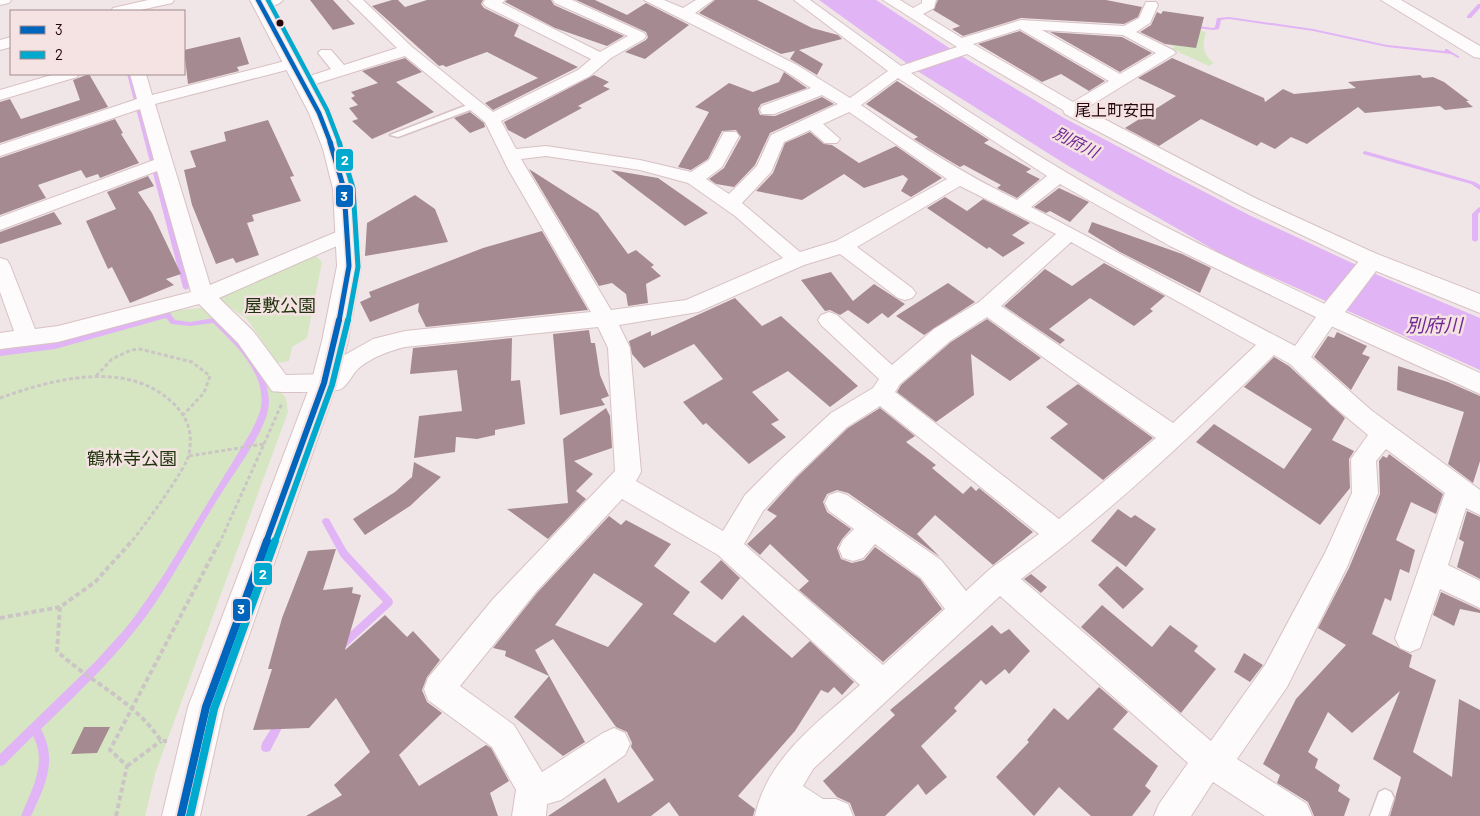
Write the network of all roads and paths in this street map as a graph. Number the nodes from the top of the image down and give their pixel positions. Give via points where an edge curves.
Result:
1 (4, 0) edge
2 (167, 0) edge
3 (355, 0) edge
4 (498, 0) edge
5 (560, 0) edge
6 (653, 0) edge
7 (706, 0) edge
8 (802, 0) edge
9 (890, 0) edge
10 (929, 0) edge
11 (1389, 0) edge
12 (1411, 0) edge
13 (0, 1) edge
14 (265, 2) edge
15 (1134, 2) dead end
16 (1166, 8) dead end
17 (122, 10) edge
18 (684, 13) junction
19 (1147, 13) junction
20 (912, 14) junction
21 (1021, 24) junction
22 (1127, 30) junction
23 (1480, 39) edge
24 (965, 45) junction
25 (407, 50) junction
26 (326, 53) dead end
27 (1480, 53) edge
28 (602, 59) junction
29 (341, 71) junction
30 (897, 72) junction
31 (298, 73) junction
32 (68, 75) edge
33 (138, 75) edge
34 (1120, 81) junction
35 (824, 88) junction
36 (0, 95) edge
37 (139, 104) junction
38 (850, 104) junction
39 (768, 110) dead end
40 (1071, 110) junction
41 (484, 112) junction
42 (810, 123) junction
43 (395, 135) dead end
44 (730, 136) dead end
45 (831, 139) dead end
46 (0, 151) edge
47 (510, 155) junction
48 (157, 166) junction
49 (1059, 175) junction
50 (694, 179) junction
51 (960, 179) junction
52 (731, 204) junction
53 (1018, 208) junction
54 (0, 224) edge
55 (1069, 233) junction
56 (348, 234) junction
57 (843, 246) junction
58 (797, 260) junction
59 (1370, 263) junction
60 (0, 265) edge
61 (905, 294) dead end
62 (203, 296) junction
63 (1480, 304) edge
64 (988, 307) junction
65 (1331, 313) junction
66 (605, 318) junction
67 (829, 320) dead end
68 (28, 338) junction
69 (0, 342) edge
70 (1272, 343) junction
71 (1298, 358) junction
72 (96, 376) junction
73 (324, 382) junction
74 (1480, 384) edge
75 (280, 385) junction
76 (886, 386) junction
77 (0, 398) edge
78 (184, 414) junction
79 (1384, 433) junction
80 (1174, 437) junction
81 (264, 444) junction
82 (189, 456) junction
83 (620, 485) junction
84 (1470, 497) edge
85 (838, 503) dead end
86 (873, 528) junction
87 (1059, 534) junction
88 (728, 547) junction
89 (853, 549) dead end
90 (1432, 571) junction
91 (1000, 578) junction
92 (1480, 595) edge
93 (60, 607) junction
94 (964, 611) junction
95 (0, 618) edge
96 (1410, 638) dead end
97 (883, 685) junction
98 (130, 706) junction
99 (175, 740) dead end
100 (161, 742) junction
101 (614, 744) dead end
102 (1209, 760) junction
103 (127, 766) junction
104 (1385, 798) dead end
105 (531, 802) edge
106 (776, 803) edge
107 (116, 816) edge
108 (181, 816) edge
109 (836, 816) edge
110 (1171, 816) edge
111 (1295, 816) edge
112 (1379, 816) edge

1 - 13 street
2 - 17 street
3 - 25 street
4 - 28 street via 490,3
5 - 28 street via 639,36
6 - 18 street
7 - 18 street
8 - 30 street
9 - 20 street
10 - 20 street via 929,5
11 - 27 street
12 - 23 street
14 - 31 street
15 - 19 street
16 - 19 street
18 - 35 street
19 - 22 street
20 - 24 street
21 - 22 street
21 - 24 street
21 - 34 street
22 - 34 street via 1130,35 1168,53
24 - 30 street
24 - 40 street
25 - 29 street
25 - 41 street
26 - 29 street
28 - 41 street via 584,73
29 - 31 street
30 - 38 street
30 - 49 street
31 - 37 street
31 - 56 street via 333,149 344,189
32 - 36 street
33 - 37 street
34 - 40 street
35 - 38 street
35 - 39 street
37 - 46 street
37 - 48 street
38 - 42 street
38 - 51 street
40 - 59 street via 1177,168
41 - 43 lane
41 - 47 street
42 - 45 street
42 - 52 street via 777,139 765,168
44 - 50 street via 716,163
47 - 50 street via 546,151 640,165
47 - 66 street
48 - 54 street
48 - 62 street
49 - 53 street
49 - 65 street via 1156,230
50 - 52 street
51 - 53 street
51 - 57 street
52 - 58 street
53 - 55 street
55 - 64 street
55 - 70 street
56 - 62 street
56 - 73 street via 349,266
57 - 58 street
57 - 61 street
58 - 66 street via 690,307
59 - 63 street
59 - 65 street
60 - 68 street
62 - 68 street via 58,334
62 - 75 street via 244,333
64 - 76 street via 942,335
64 - 80 street
65 - 71 street
65 - 74 street
66 - 73 street via 405,339 364,354 351,362 333,383
66 - 83 street via 619,348 623,385 628,472
67 - 76 street
68 - 69 street
70 - 71 street
70 - 80 street
71 - 79 street via 1322,384
72 - 77 path via 39,384
72 - 78 path via 119,378 160,391
72 - 78 path via 112,359 132,350 140,349 192,362 210,376 204,394
73 - 75 street
73 - 108 street via 206,707
75 - 81 path via 284,399
76 - 87 street
76 - 88 street via 839,420 787,469 754,503
78 - 82 path via 191,431
79 - 84 street
79 - 102 street via 1364,459 1365,493 1337,558 1276,676 1221,754
80 - 87 street
81 - 82 path
81 - 98 path via 196,590
82 - 93 path via 144,527 95,582
83 - 88 street
83 - 105 street via 552,552 478,636 439,689 503,736
84 - 90 street
85 - 86 street
86 - 89 street
86 - 94 street via 931,569
87 - 91 street
88 - 97 street
90 - 92 street
90 - 96 street
91 - 94 street
91 - 102 street
93 - 95 path
93 - 98 path via 57,651 70,665
94 - 97 street
97 - 106 street via 802,758
98 - 100 path via 155,729
98 - 103 path via 110,750
99 - 100 path
100 - 103 path
101 - 105 street
102 - 110 street
102 - 111 street
103 - 107 path
104 - 112 lane
106 - 109 street via 819,815

